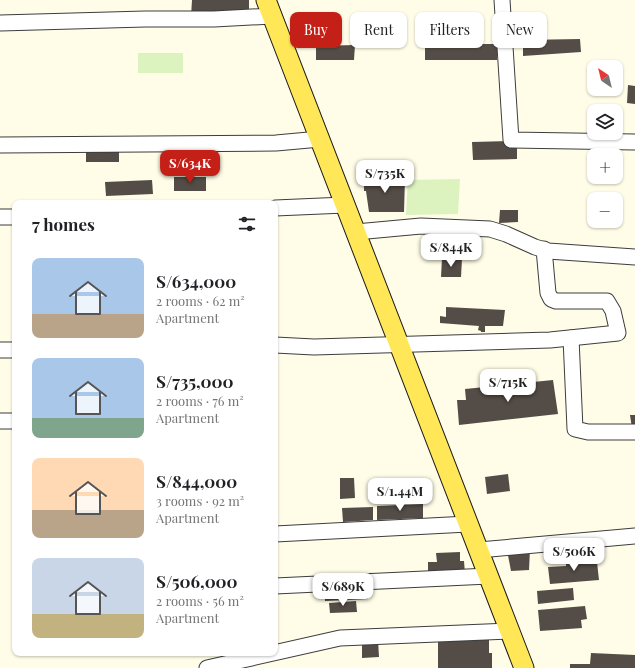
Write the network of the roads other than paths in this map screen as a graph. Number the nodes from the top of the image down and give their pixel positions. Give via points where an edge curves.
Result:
1 (502, 0) edge
2 (269, 8) edge
3 (0, 23) edge
4 (320, 139) junction
5 (635, 142) edge
6 (0, 145) edge
7 (345, 205) junction
8 (278, 208) edge
9 (0, 217) edge
10 (12, 217) edge
11 (356, 232) junction
12 (544, 249) junction
13 (635, 257) edge
14 (571, 338) junction
15 (399, 344) junction
16 (278, 345) edge
17 (0, 350) edge
18 (12, 350) edge
19 (0, 421) edge
20 (12, 421) edge
21 (635, 432) edge
22 (468, 524) junction
23 (278, 534) edge
24 (635, 536) edge
25 (479, 550) junction
26 (489, 576) junction
27 (278, 586) edge
28 (510, 631) junction
29 (278, 652) edge
30 (260, 656) edge
31 (207, 668) edge
32 (524, 668) edge

1 - 5 street via 511,140
2 - 3 street via 214,19
2 - 4 main road
4 - 6 street via 276,143
4 - 7 main road
7 - 8 street
7 - 11 main road
9 - 10 street
11 - 12 street via 421,226 490,229
11 - 15 main road
12 - 13 street
12 - 14 street via 548,293 551,299 607,301 613,311 618,333
14 - 15 street
14 - 21 street via 575,429 588,432
15 - 16 street via 314,347
15 - 22 main road
17 - 18 street
19 - 20 street
22 - 23 street
22 - 25 main road
24 - 25 street
25 - 26 main road
26 - 27 street
26 - 28 main road
28 - 29 street via 340,638
28 - 32 main road
30 - 31 street

